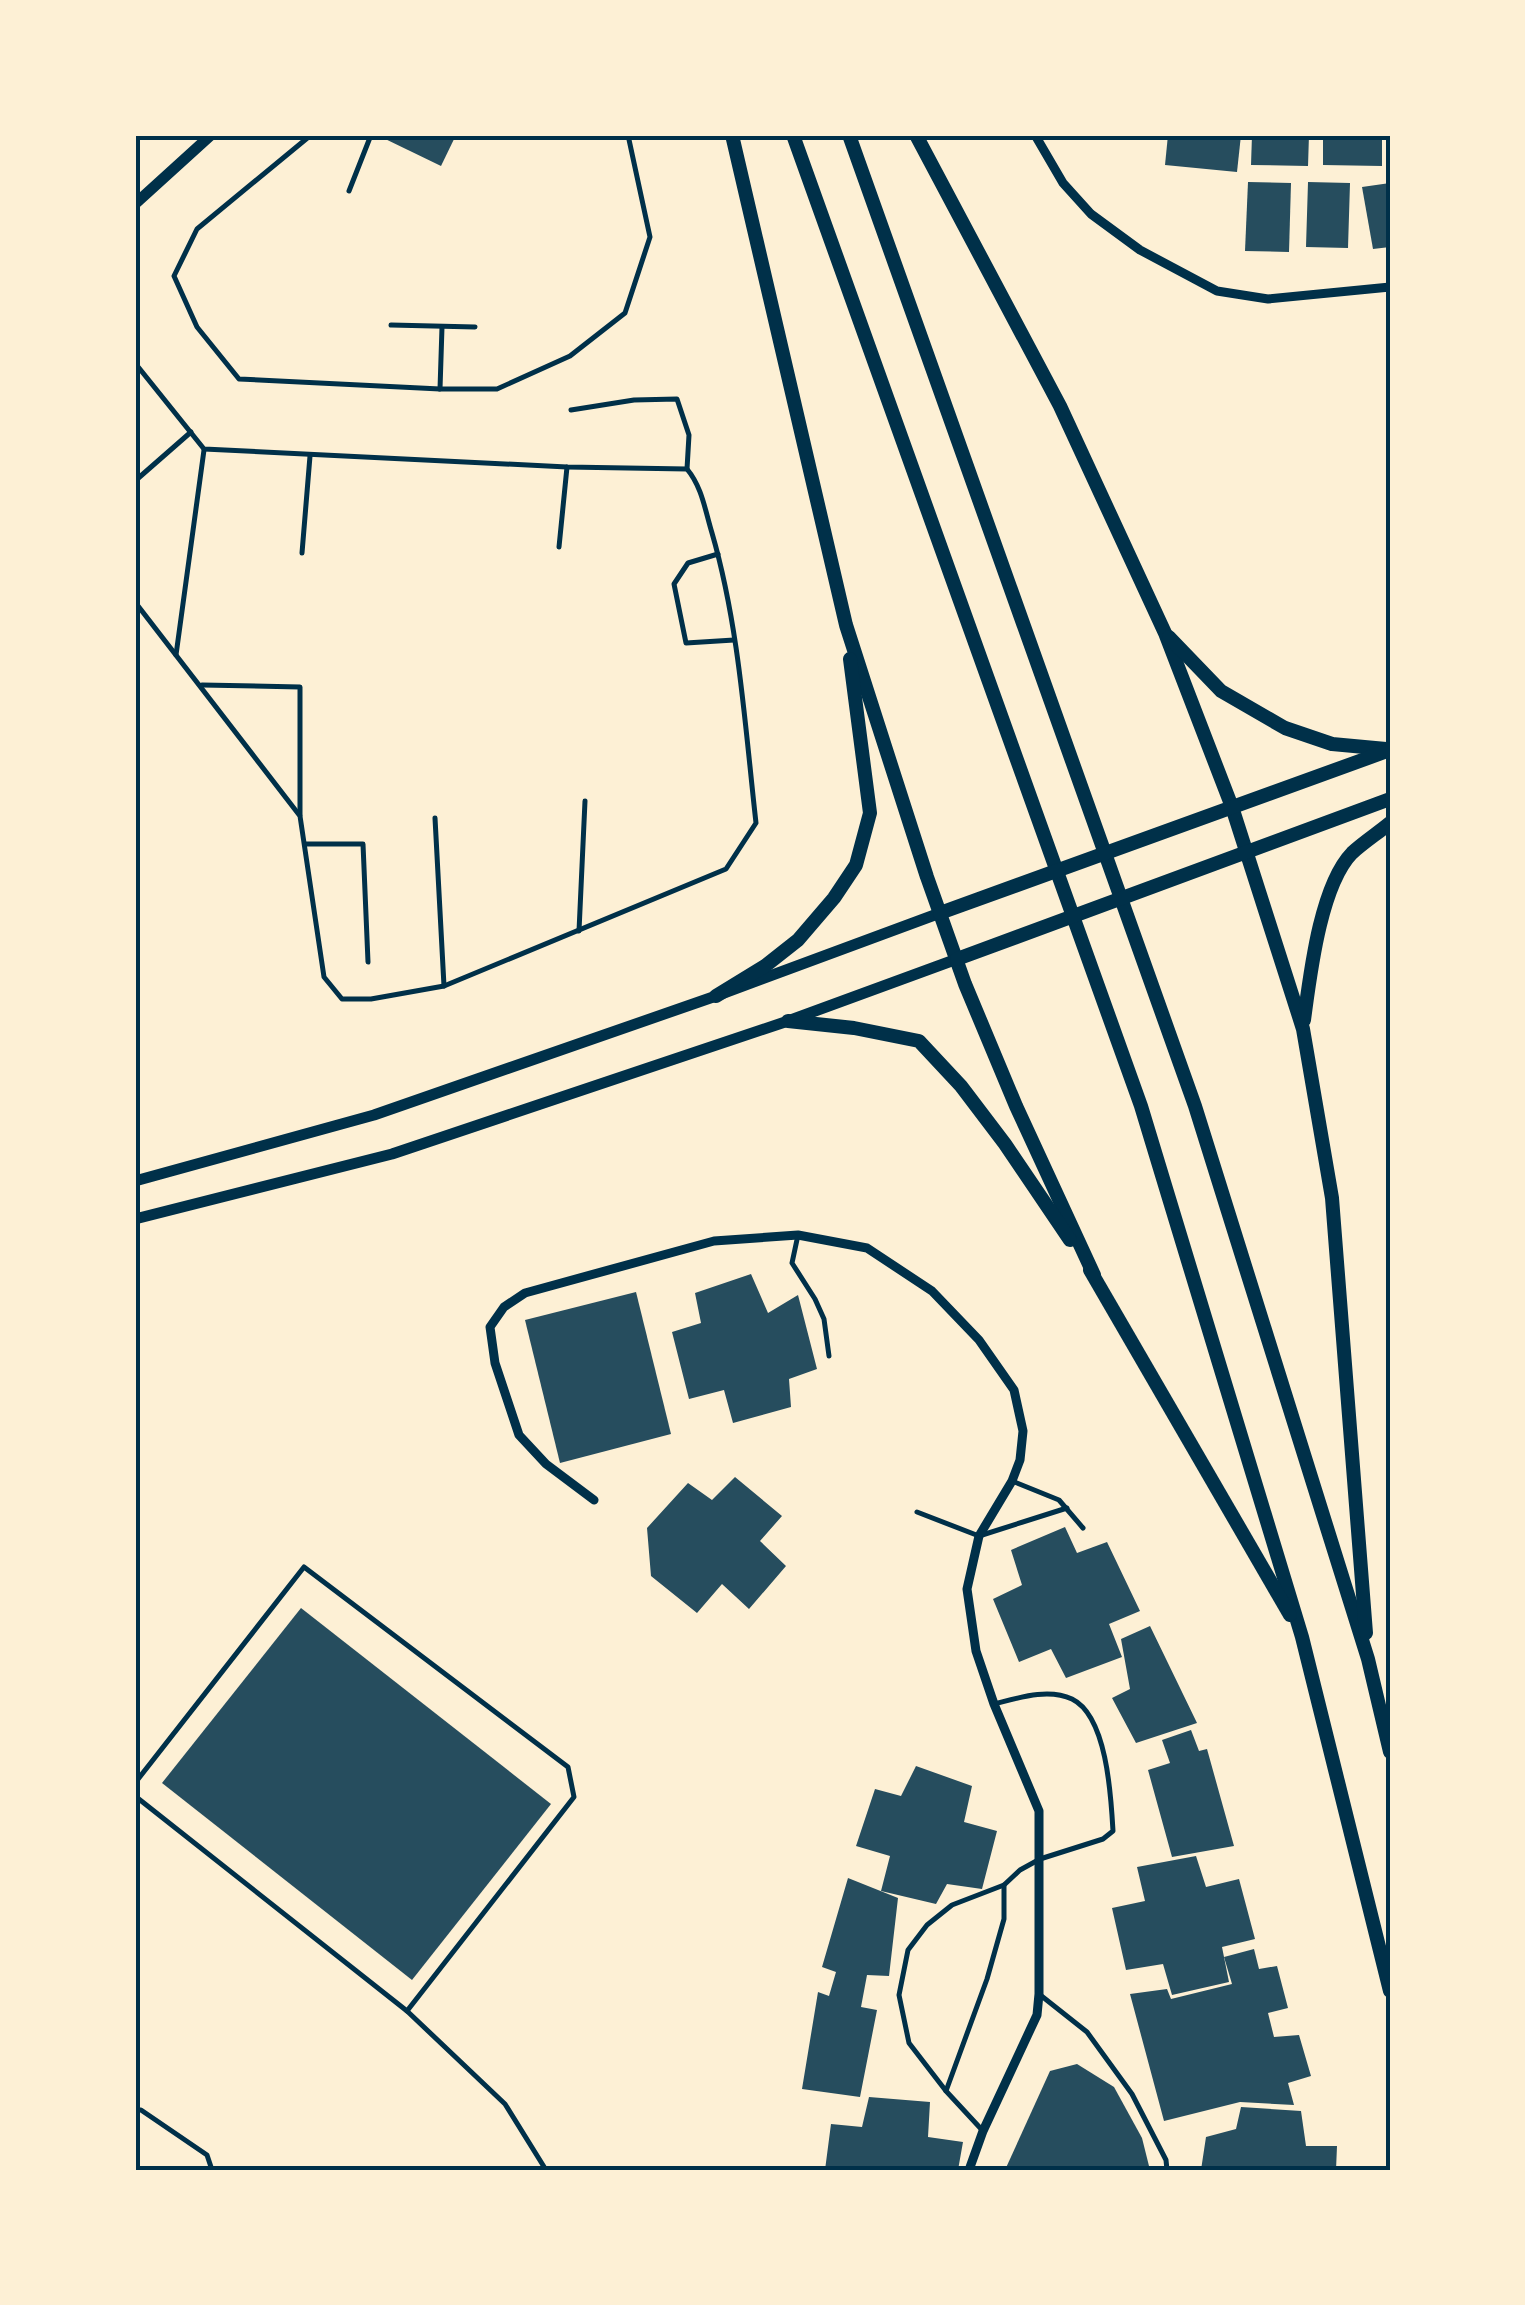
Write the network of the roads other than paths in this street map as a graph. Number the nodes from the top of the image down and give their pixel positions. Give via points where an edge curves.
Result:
1 (212, 135) edge
2 (311, 135) edge
3 (371, 135) edge
4 (628, 135) edge
5 (732, 135) edge
6 (793, 135) edge
7 (849, 135) edge
8 (916, 135) edge
9 (1035, 135) edge
10 (349, 191) dead end
11 (135, 204) edge
12 (1390, 287) edge
13 (392, 324) dead end
14 (442, 326) junction
15 (475, 327) dead end
16 (135, 363) edge
17 (440, 389) junction
18 (571, 410) dead end
19 (191, 432) junction
20 (204, 450) junction
21 (310, 456) junction
22 (568, 466) junction
23 (686, 469) junction
24 (135, 482) edge
25 (559, 548) dead end
26 (302, 553) dead end
27 (718, 554) junction
28 (135, 602) edge
29 (846, 625) junction
30 (1164, 633) junction
31 (734, 640) junction
32 (176, 655) junction
33 (202, 686) junction
34 (1390, 750) edge
35 (1390, 799) edge
36 (585, 801) dead end
37 (1232, 807) junction
38 (300, 816) junction
39 (435, 818) dead end
40 (1390, 824) edge
41 (304, 844) junction
42 (1247, 851) junction
43 (940, 913) junction
44 (580, 931) junction
45 (956, 959) junction
46 (368, 962) dead end
47 (444, 986) junction
48 (716, 996) junction
49 (788, 1021) junction
50 (1303, 1028) junction
51 (135, 1180) edge
52 (135, 1219) edge
53 (798, 1234) junction
54 (1094, 1275) junction
55 (829, 1356) dead end
56 (1012, 1481) junction
57 (594, 1500) dead end
58 (1066, 1508) junction
59 (917, 1512) dead end
60 (1083, 1528) dead end
61 (980, 1536) junction
62 (1302, 1637) junction
63 (1368, 1659) junction
64 (994, 1704) junction
65 (1390, 1752) edge
66 (135, 1784) edge
67 (135, 1796) edge
68 (1040, 1859) junction
69 (1004, 1885) junction
70 (1390, 1991) edge
71 (1039, 1994) junction
72 (407, 2010) junction
73 (946, 2091) junction
74 (135, 2110) edge
75 (984, 2131) junction
76 (212, 2170) edge
77 (546, 2170) edge
78 (969, 2170) edge
79 (1168, 2170) edge

1 - 11 street
2 - 17 lane via 197,228 174,276 197,327 239,379
3 - 10 lane
4 - 17 lane via 650,236 624,313 570,356 497,389
5 - 29 main road
6 - 62 main road via 1141,1106
7 - 63 main road via 1195,1106
8 - 30 main road via 1060,406
9 - 12 street via 1091,214 1216,291 1268,298
13 - 14 lane
14 - 15 lane
14 - 17 lane
16 - 19 lane
18 - 23 lane via 677,399 689,435
19 - 20 lane
19 - 24 lane
20 - 21 lane
20 - 32 lane
21 - 22 lane
21 - 26 lane
22 - 23 lane
22 - 25 lane
23 - 27 lane via 698,482
27 - 31 lane
27 - 31 lane via 688,563 674,584 686,643
28 - 32 lane
29 - 43 main road
29 - 48 main road via 870,813 856,865 798,940
30 - 34 main road via 1221,691 1284,728 1332,744
30 - 37 main road
31 - 44 lane via 756,823 726,869
32 - 33 lane
33 - 38 lane
33 - 38 lane via 300,687
34 - 37 main road
35 - 42 main road
36 - 44 lane
37 - 42 main road
37 - 43 main road
38 - 41 lane
39 - 47 lane
40 - 50 main road via 1350,856 1329,894
41 - 46 lane via 363,844
41 - 47 lane via 324,977 342,999
42 - 45 main road
42 - 50 main road
43 - 45 main road
43 - 48 street
44 - 47 lane
45 - 49 street
45 - 54 main road
48 - 51 street via 374,1115
49 - 52 street via 392,1154
49 - 54 main road via 919,1041 983,1115
50 - 63 main road via 1332,1198
53 - 55 lane via 792,1262 824,1319
53 - 56 street via 866,1248 932,1291 979,1340 1014,1390 1023,1431
53 - 57 street via 714,1241 525,1293 504,1307 490,1327 519,1435
54 - 62 main road
56 - 58 lane
56 - 61 street
58 - 60 lane
58 - 61 lane
59 - 61 lane
61 - 64 street via 967,1589 976,1651
62 - 70 main road
63 - 65 main road
64 - 68 street via 1038,1810
64 - 68 lane via 1038,1694 1070,1698 1087,1710 1096,1730 1113,1831
66 - 72 lane via 304,1567 568,1767 574,1797
67 - 72 lane
68 - 69 lane
68 - 71 street
69 - 73 lane via 1004,1918 987,1979
69 - 73 lane via 952,1905 908,1950 899,1995 909,2043
71 - 75 street via 1037,2014
71 - 79 lane via 1086,2032 1132,2094
72 - 77 lane via 505,2104
73 - 75 lane
74 - 76 lane via 207,2155
75 - 78 street

